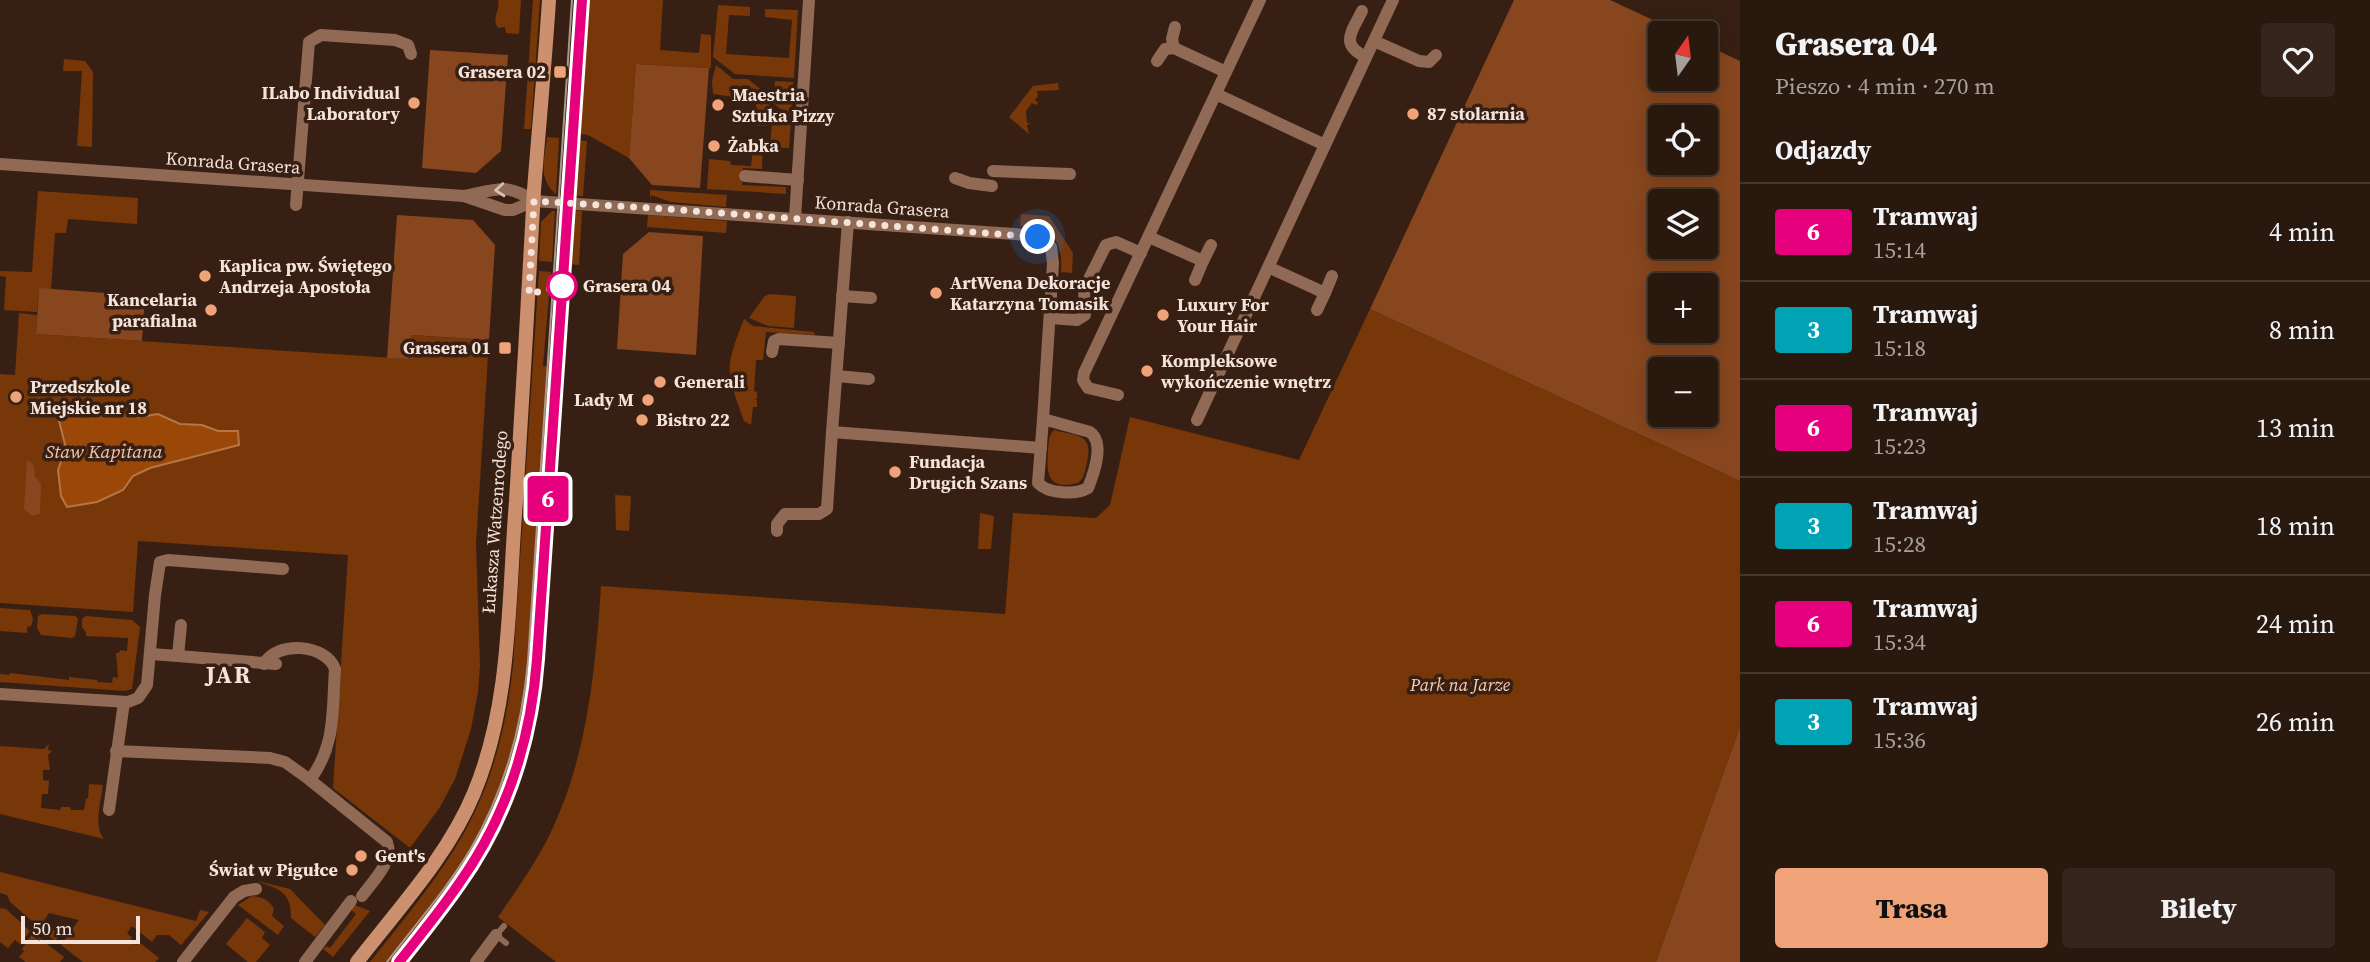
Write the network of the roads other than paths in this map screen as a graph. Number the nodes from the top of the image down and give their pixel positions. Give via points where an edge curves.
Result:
1 (549, 0) edge
2 (560, 0) edge
3 (809, 0) edge
4 (1260, 0) edge
5 (1393, 0) edge
6 (1363, 11) dead end
7 (1175, 27) dead end
8 (1374, 41) junction
9 (546, 44) junction
10 (1174, 48) junction
11 (411, 54) dead end
12 (1436, 55) dead end
13 (1366, 57) junction
14 (1157, 61) dead end
15 (1226, 72) junction
16 (1216, 94) junction
17 (1325, 145) junction
18 (0, 164) edge
19 (993, 171) dead end
20 (1070, 174) dead end
21 (746, 176) dead end
22 (955, 178) dead end
23 (798, 180) junction
24 (297, 185) junction
25 (992, 186) dead end
26 (464, 196) junction
27 (534, 201) junction
28 (296, 205) dead end
29 (795, 218) junction
30 (848, 222) junction
31 (1149, 237) junction
32 (1211, 245) dead end
33 (1141, 253) junction
34 (1203, 261) junction
35 (1270, 268) junction
36 (1332, 276) dead end
37 (1195, 280) dead end
38 (1325, 293) junction
39 (842, 296) junction
40 (871, 298) dead end
41 (1317, 310) dead end
42 (1050, 318) junction
43 (839, 343) junction
44 (772, 352) dead end
45 (837, 376) junction
46 (869, 379) dead end
47 (1118, 395) dead end
48 (1043, 419) junction
49 (1197, 420) dead end
50 (832, 432) junction
51 (1041, 448) junction
52 (777, 531) dead end
53 (283, 569) dead end
54 (181, 625) dead end
55 (151, 654) junction
56 (178, 656) junction
57 (0, 694) edge
58 (124, 702) junction
59 (116, 751) junction
60 (310, 780) junction
61 (109, 810) dead end
62 (256, 889) dead end
63 (502, 935) dead end
64 (183, 962) edge
65 (305, 962) edge
66 (357, 962) edge
67 (476, 962) edge

1 - 9 street, Łukasza Watzenrodego
2 - 9 street, Łukasza Watzenrodego
3 - 23 street
4 - 15 street
5 - 8 street
6 - 13 street via 1350,44
7 - 10 street
8 - 12 street via 1419,61 1429,62
8 - 13 street
9 - 27 street, Łukasza Watzenrodego
10 - 14 street via 1165,49
10 - 15 street
11 - 24 street via 408,45 395,40 321,36 309,42
13 - 17 street
15 - 16 street
16 - 17 street
16 - 31 street
17 - 35 street
18 - 24 street, Konrada Grasera
19 - 20 street
21 - 23 street
22 - 25 street
23 - 29 street
24 - 26 street, Konrada Grasera
24 - 28 street
26 - 27 street, Konrada Grasera via 513,210
27 -> 26 street, Konrada Grasera via 506,187
27 - 29 street, Konrada Grasera
27 - 66 street, Łukasza Watzenrodego via 504,673 496,723 474,794 456,829
29 - 30 street, Konrada Grasera
30 - 39 street
30 - 42 street, Konrada Grasera via 1043,238 1052,250
31 - 33 street
31 - 34 street
32 - 34 street
33 - 42 street via 1116,242 1106,245 1084,289 1085,314 1077,320
33 - 47 street via 1083,380 1088,388
34 - 37 street
35 - 38 street
35 - 49 street
36 - 38 street
38 - 41 street
39 - 40 street
39 - 43 street
42 - 48 street, Konrada Grasera
43 - 44 street via 779,339
43 - 45 street
45 - 46 street
45 - 50 street
48 - 51 street, Konrada Grasera
48 - 51 street, Konrada Grasera via 1096,436 1099,444 1088,488 1081,492 1042,488 1038,483
50 - 51 street
50 - 52 street via 827,509 819,514 785,514
53 - 55 street via 160,562
54 - 56 street
55 - 56 street
55 - 58 street via 145,689 138,698
56 - 60 street via 270,664 271,656 285,649 320,652 332,661 331,736 326,755
57 - 58 street
58 - 59 street
59 - 60 street via 270,758 285,762
59 - 61 street
60 - 65 street via 389,846 386,862
62 - 64 street via 234,897
63 - 67 street

